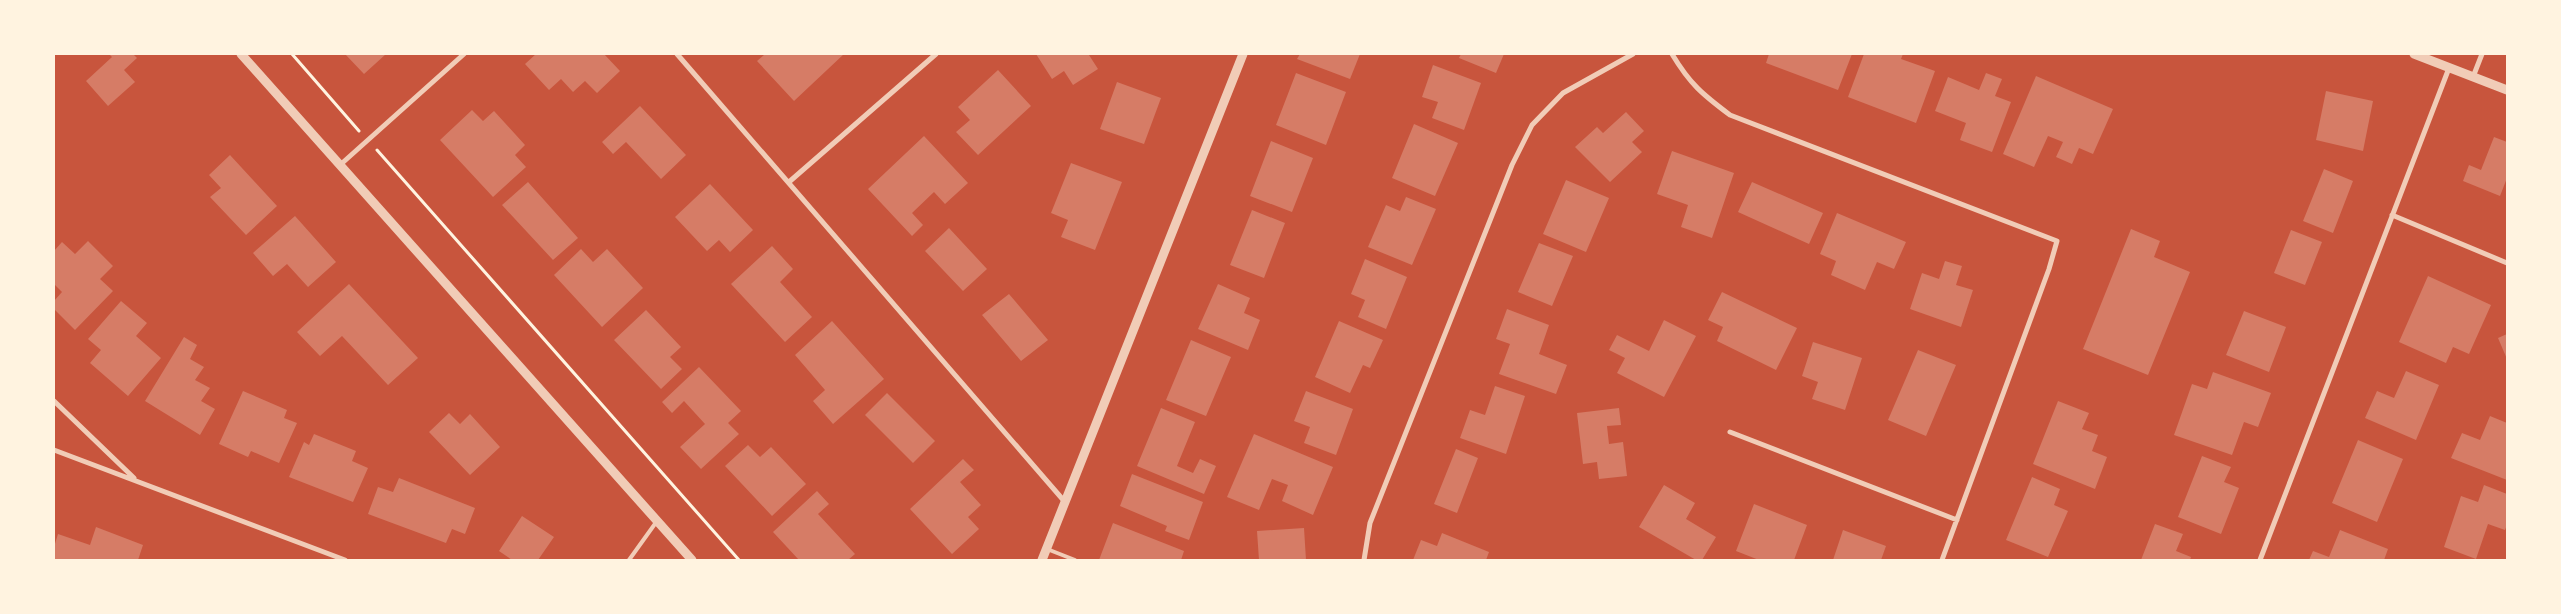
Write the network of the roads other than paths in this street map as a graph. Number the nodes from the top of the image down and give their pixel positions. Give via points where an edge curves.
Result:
1 (241, 54) edge
2 (464, 54) edge
3 (677, 54) edge
4 (936, 54) edge
5 (1243, 54) edge
6 (1633, 54) edge
7 (1672, 54) edge
8 (2414, 54) edge
9 (2482, 54) edge
10 (2449, 68) junction
11 (2473, 78) junction
12 (2507, 90) edge
13 (340, 165) junction
14 (789, 182) junction
15 (2392, 215) junction
16 (2507, 262) edge
17 (54, 401) edge
18 (1730, 432) dead end
19 (54, 450) edge
20 (137, 481) junction
21 (1065, 502) junction
22 (1957, 520) junction
23 (657, 521) junction
24 (1047, 549) junction
25 (345, 560) edge
26 (629, 560) edge
27 (692, 560) edge
28 (1042, 560) edge
29 (1075, 560) edge
30 (1364, 560) edge
31 (1942, 560) edge
32 (2260, 560) edge

1 - 13 street
2 - 13 street
3 - 14 street
4 - 14 street
5 - 21 street
6 - 30 street via 1563,93 1532,125 1509,174 1370,523
7 - 22 street via 1697,90 1730,115 2057,241
8 - 10 street
9 - 11 street
10 - 11 street
10 - 15 street
11 - 12 street
13 - 23 street
14 - 21 street
15 - 16 street
15 - 32 street
17 - 20 street
18 - 22 street
19 - 20 street
20 - 25 street
21 - 24 street
22 - 31 street
23 - 26 lane
23 - 27 street
24 - 28 street
24 - 29 lane

